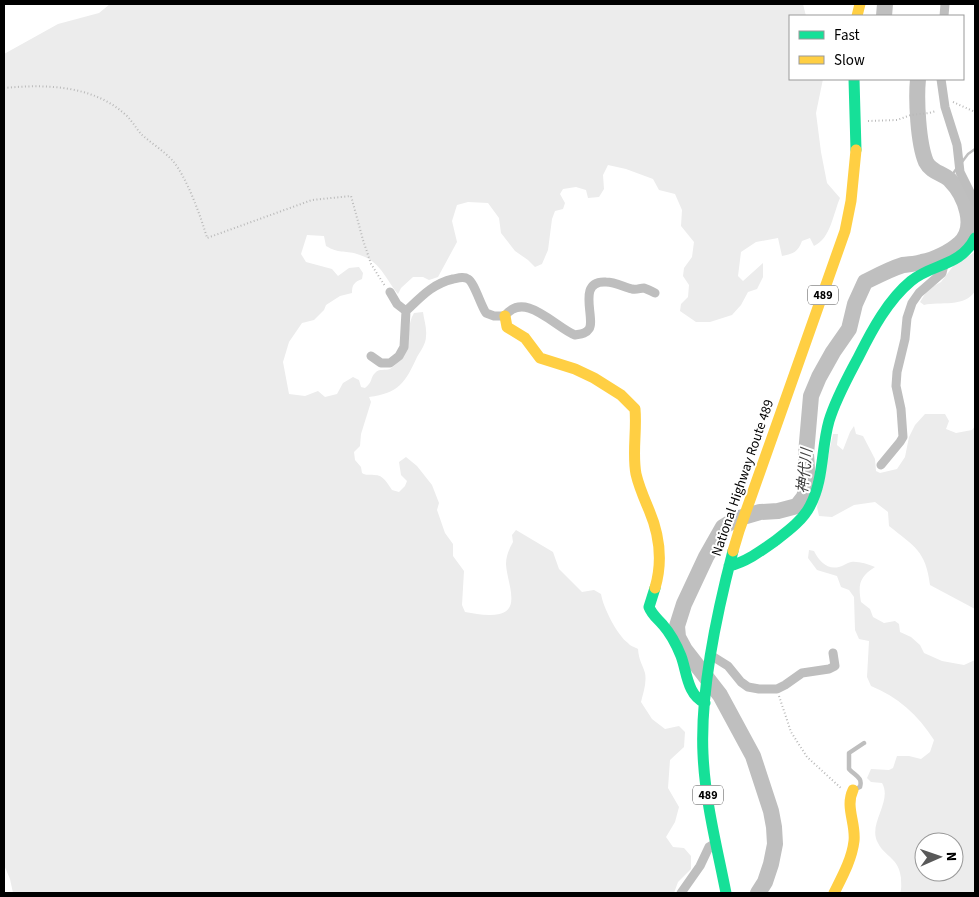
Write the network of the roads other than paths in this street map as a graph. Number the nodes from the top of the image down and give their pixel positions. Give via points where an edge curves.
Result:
1 (854, 80) edge
2 (941, 80) edge
3 (975, 202) edge
4 (975, 238) edge
5 (944, 265) junction
6 (390, 292) road end
7 (655, 293) dead end
8 (406, 311) junction
9 (505, 316) junction
10 (371, 356) dead end
11 (881, 465) dead end
12 (729, 566) junction
13 (833, 652) dead end
14 (711, 660) junction
15 (705, 699) junction
16 (864, 743) dead end
17 (852, 792) joint
18 (716, 843) junction
19 (682, 893) edge
20 (726, 893) edge
21 (834, 893) edge

1 - 12 main road, National Highway Route 489 / 489 via 854,179 844,231
2 - 3 street via 960,158 960,172
4 - 5 main road via 967,254
5 - 11 street via 942,274 912,303 907,318 896,372 903,437
5 - 12 main road via 925,271 910,282 868,336 831,415 818,485 804,518 756,554
6 - 8 street
7 - 9 street via 608,282 593,286 588,300 591,324 585,333 575,335 523,306 516,307
8 - 9 street via 433,286 462,278 474,285 486,313
8 - 10 street via 404,347 399,356 390,363 381,363
9 - 15 main road via 507,327 524,338 542,360 595,377 635,409 635,467 639,486 656,526 662,558 657,590 649,607 681,656 685,675 698,700
12 - 14 main road, National Highway Route 489 / 489
13 - 14 street via 835,666 802,673 777,689 748,687 728,666
14 - 15 main road, National Highway Route 489 / 489
15 - 18 main road, National Highway Route 489 / 489 via 702,755
16 - 17 lane via 849,752 849,770 862,782
17 - 21 main road via 850,807 855,837
18 - 19 street via 709,847
18 - 20 main road, National Highway Route 489 / 489

